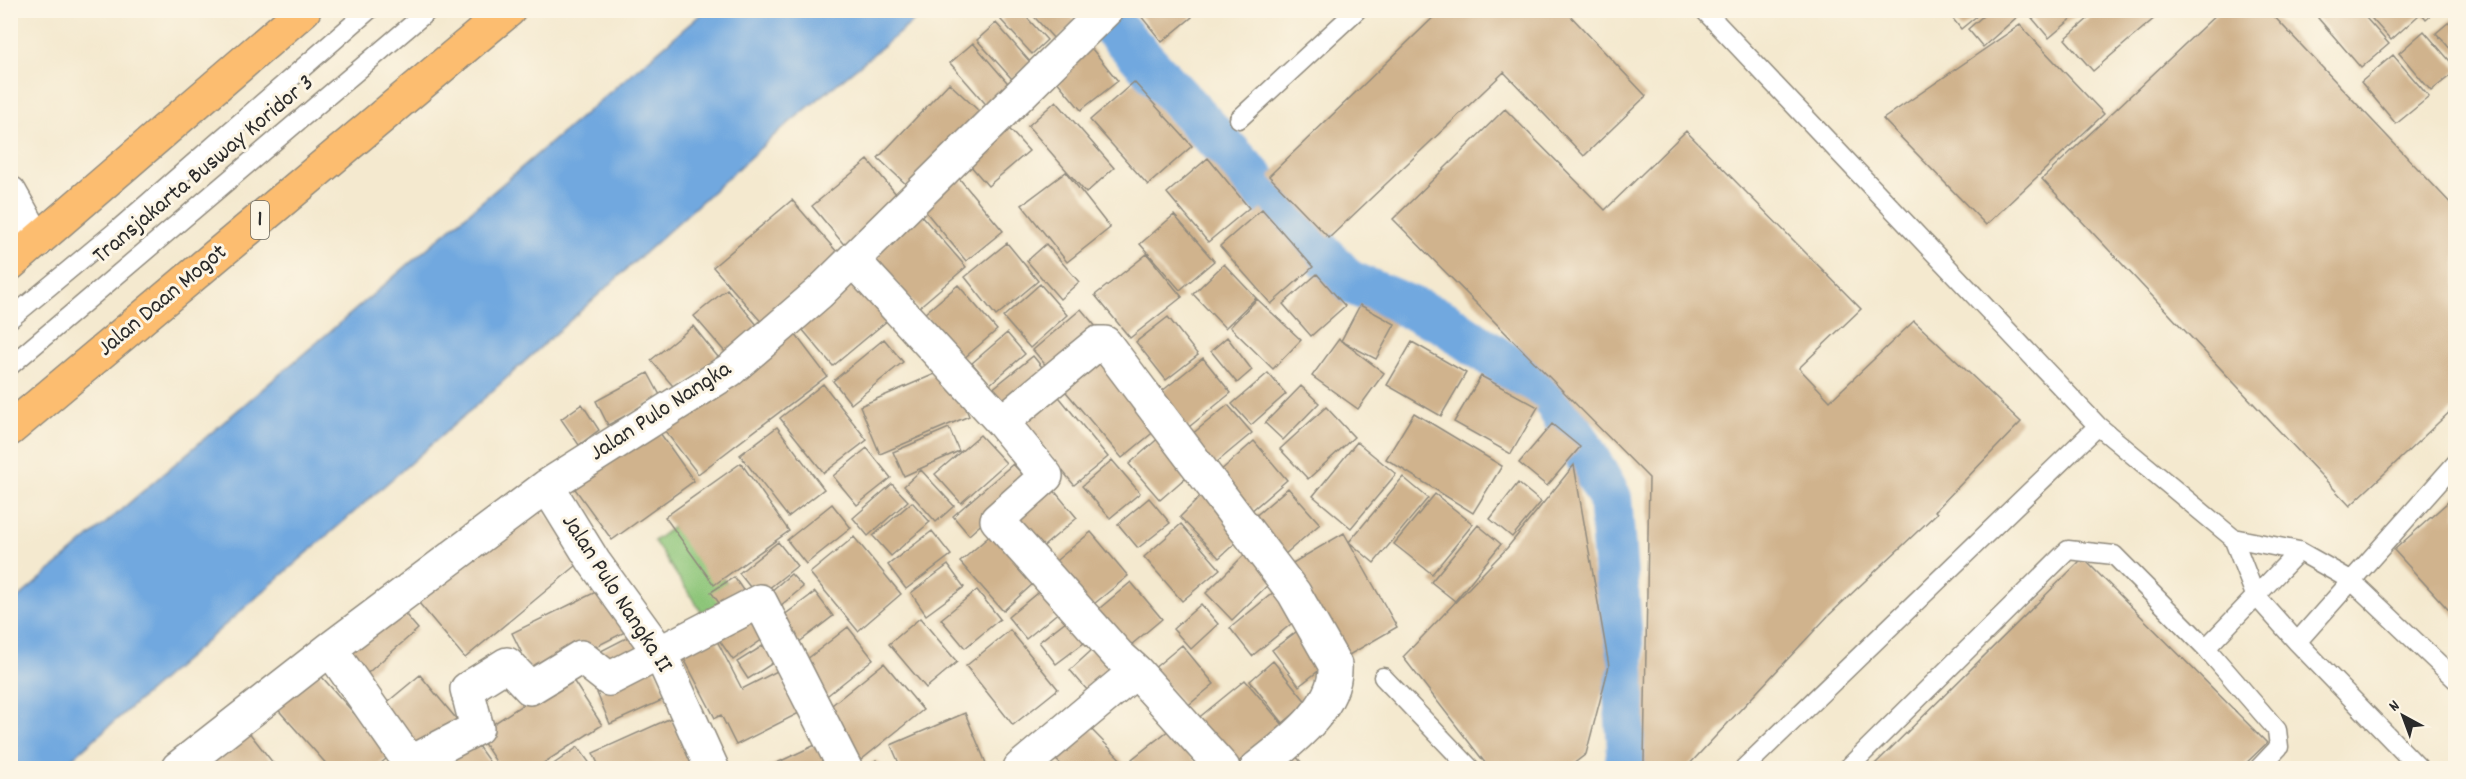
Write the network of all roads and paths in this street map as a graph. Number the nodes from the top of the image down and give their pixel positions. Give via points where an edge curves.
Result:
1 (304, 10) edge
2 (369, 10) edge
3 (429, 10) edge
4 (509, 10) edge
5 (1106, 10) edge
6 (1357, 10) edge
7 (1704, 10) edge
8 (1239, 119) dead end
9 (10, 193) edge
10 (37, 241) junction
11 (853, 260) junction
12 (10, 264) edge
13 (10, 320) edge
14 (10, 366) edge
15 (1002, 422) junction
16 (2098, 426) junction
17 (10, 429) edge
18 (2456, 463) edge
19 (547, 486) junction
20 (2233, 538) junction
21 (2299, 551) junction
22 (2352, 581) junction
23 (2255, 595) junction
24 (2297, 642) junction
25 (2205, 648) junction
26 (330, 649) junction
27 (660, 653) junction
28 (1136, 671) junction
29 (1383, 677) dead end
30 (2456, 680) edge
31 (1038, 763) edge
32 (407, 766) edge
33 (178, 768) edge
34 (712, 768) edge
35 (845, 768) edge
36 (1223, 768) edge
37 (1257, 768) edge
38 (1470, 768) edge
39 (1744, 768) edge
40 (1848, 768) edge
41 (2259, 768) edge
42 (2419, 768) edge

1 - 10 highway
2 - 13 lane, Transjakarta Busway Koridor 3
3 - 14 lane, Transjakarta Busway Koridor 3
4 - 17 highway, Jalan Daan Mogot / 1
5 - 11 street, Jalan Pulo Nangka
6 - 8 lane
7 - 16 lane
9 - 10 street
10 - 12 highway
11 - 15 street
11 - 19 street, Jalan Pulo Nangka via 730,370
15 - 28 street via 1046,476 997,520
15 - 37 street via 1098,343 1104,343 1294,593 1335,665 1336,677 1326,702 1296,736
16 - 20 lane
16 - 39 lane
18 - 22 lane
19 - 26 street, Jalan Pulo Nangka
19 - 27 street, Jalan Pulo Nangka II via 594,562
20 - 21 lane
20 - 23 lane
21 - 22 lane
21 - 23 lane
22 - 24 lane
22 - 30 lane
23 - 24 lane
23 - 25 lane
24 - 42 lane
25 - 40 lane via 2114,555 2068,550
25 - 41 lane via 2277,730 2279,747
26 - 32 street
26 - 33 street, Jalan Pulo Nangka
27 - 32 street via 609,679 582,657 530,688 507,664 467,689 477,728
27 - 34 street, Jalan Pulo Nangka II
27 - 35 street via 760,601
28 - 31 street
28 - 36 street
29 - 38 lane

